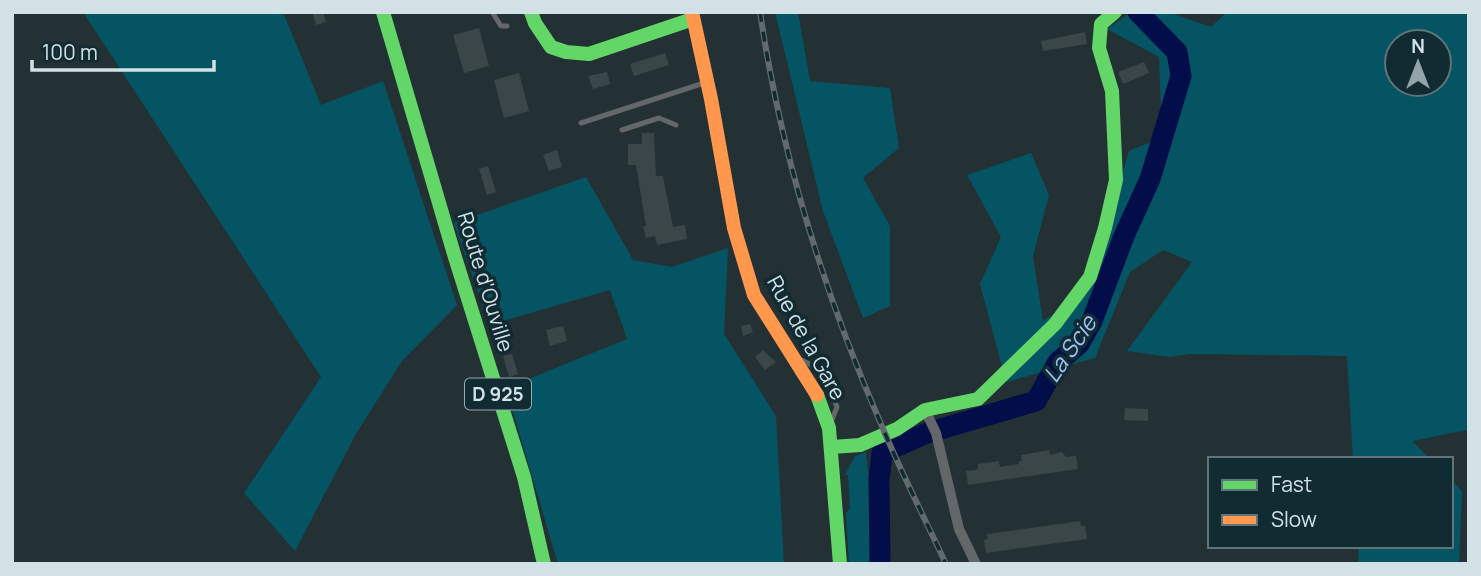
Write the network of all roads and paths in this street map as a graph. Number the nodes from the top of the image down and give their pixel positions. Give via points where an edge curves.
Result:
1 (383, 12) edge
2 (492, 12) edge
3 (531, 12) edge
4 (1115, 12) edge
5 (692, 15) edge
6 (507, 26) dead end
7 (707, 82) junction
8 (581, 122) dead end
9 (676, 125) dead end
10 (622, 130) dead end
11 (926, 413) junction
12 (832, 447) junction
13 (544, 564) edge
14 (840, 564) edge
15 (976, 564) edge

1 - 13 street, Route d'Ouville / D 925 via 514,447
2 - 6 lane via 501,26
3 - 5 street via 551,47 589,54
4 - 11 street via 1101,24 1099,48 1112,91 1116,180 1090,277 1055,324 978,398
5 - 7 street, Rue de la Gare
7 - 8 lane
7 - 12 street, Rue de la Gare via 734,228 754,295 819,398
9 - 10 lane via 659,118
11 - 12 street via 860,445
11 - 15 street via 936,433 960,529
12 - 14 street, Rue de la Gare

